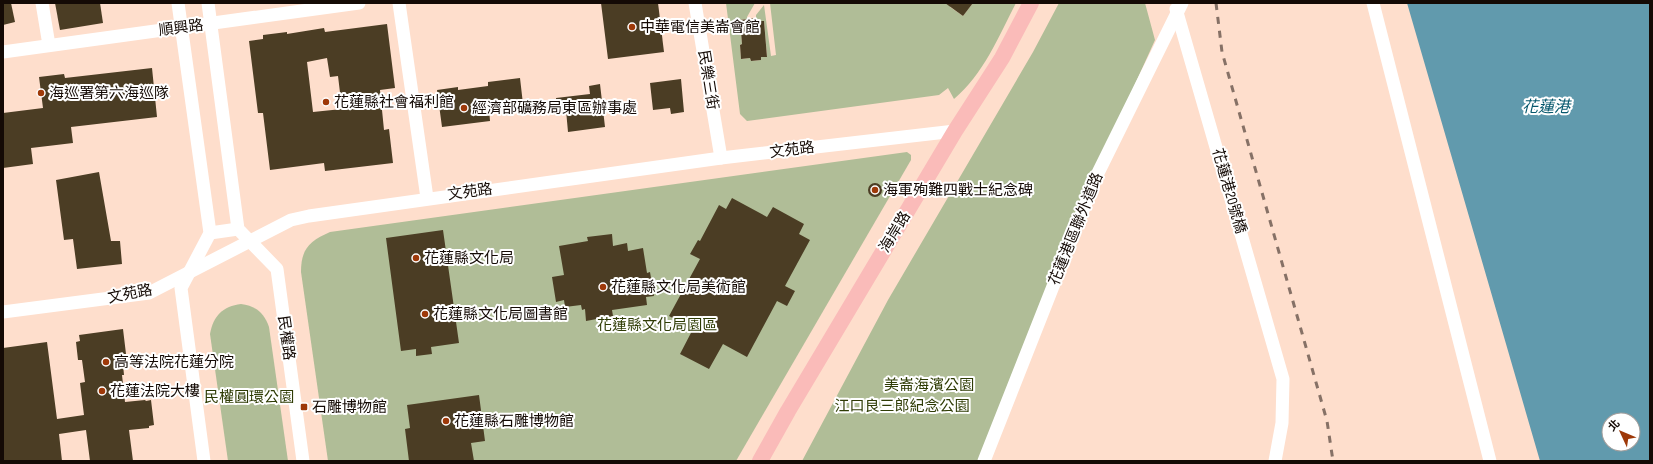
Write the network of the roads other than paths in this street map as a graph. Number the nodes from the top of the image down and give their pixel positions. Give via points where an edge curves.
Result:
1 (42, 3) edge
2 (178, 3) edge
3 (208, 3) edge
4 (358, 3) edge
5 (399, 3) edge
6 (695, 3) edge
7 (1031, 3) edge
8 (1174, 3) edge
9 (1182, 3) edge
10 (1373, 3) edge
11 (302, 7) edge
12 (211, 24) junction
13 (182, 28) junction
14 (49, 46) junction
15 (3, 52) edge
16 (955, 131) junction
17 (721, 158) junction
18 (427, 198) junction
19 (238, 230) junction
20 (210, 233) junction
21 (250, 241) junction
22 (189, 272) junction
23 (3, 312) edge
24 (204, 461) edge
25 (304, 461) edge
26 (760, 461) edge
27 (984, 461) edge
28 (1275, 461) edge
29 (1490, 461) edge

1 - 14 street
2 - 13 street
3 - 12 street
4 - 11 street, 順興路
5 - 18 street
6 - 17 street, 民樂三街
7 - 16 main road, 海岸路 via 1002,58
8 - 28 street, 花蓮港20號橋 via 1283,379 1282,423
9 - 27 street, 花蓮港區聯外道路 via 1097,175
10 - 29 street
11 - 12 street, 順興路
12 - 13 street, 順興路
12 - 19 street
13 - 14 street, 順興路
13 - 20 street
14 - 15 street, 順興路
16 - 17 street, 文苑路
16 - 26 main road, 海岸路
17 - 18 street, 文苑路
18 - 21 street, 文苑路 via 291,220
19 - 20 street
19 - 21 street, 民權路
20 - 22 street
21 - 22 street, 文苑路
21 - 25 street, 民權路 via 277,269
22 - 23 street, 文苑路 via 149,293
22 - 24 street via 181,288

